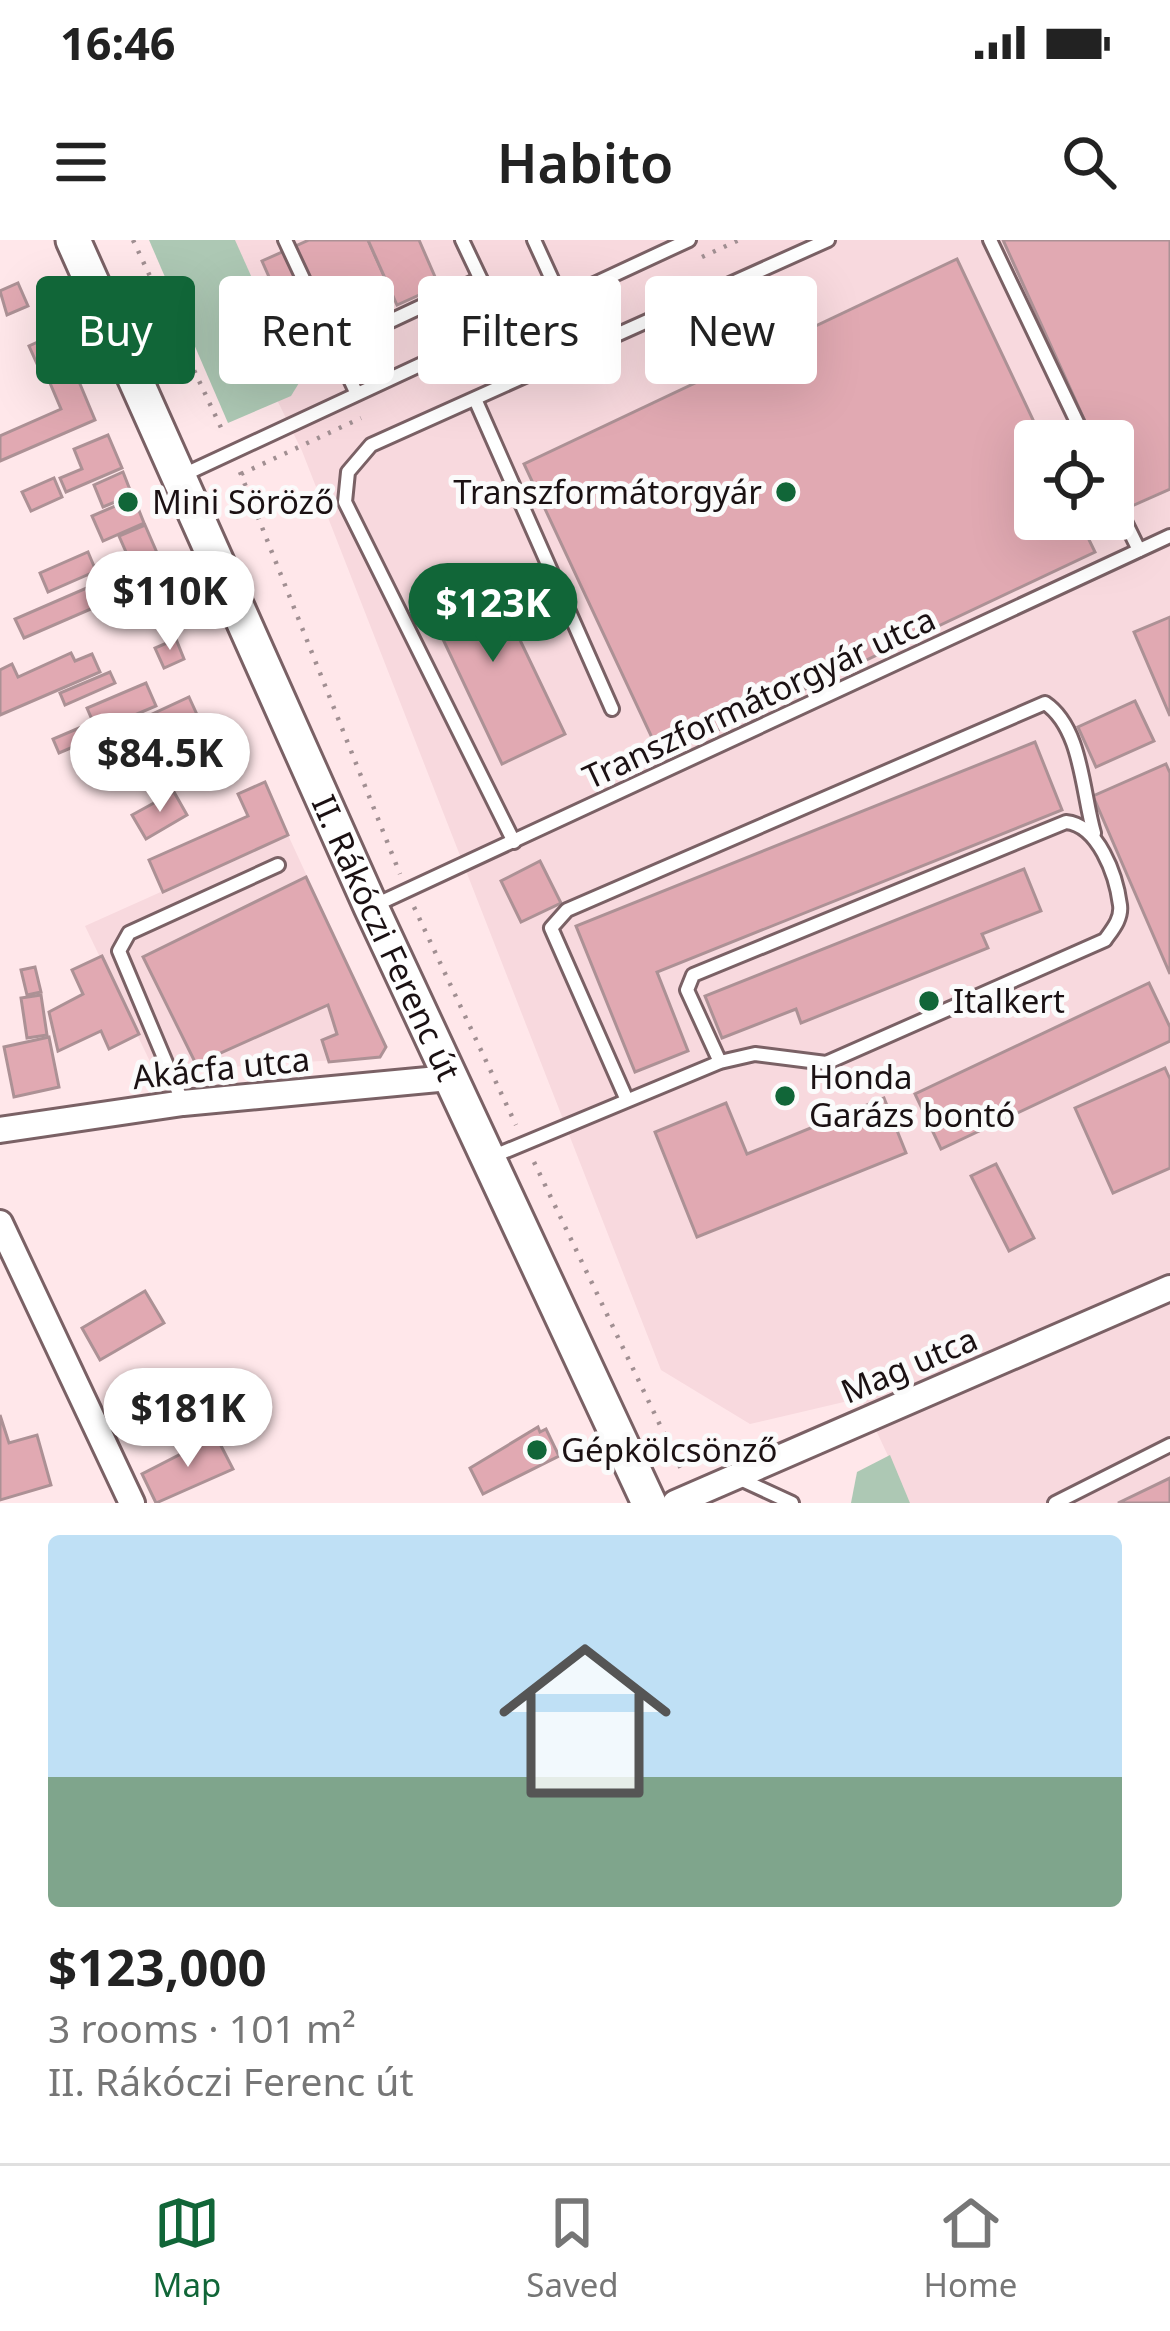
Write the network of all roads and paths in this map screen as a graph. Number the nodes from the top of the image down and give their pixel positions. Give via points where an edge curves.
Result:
1 (73, 240) edge
2 (285, 240) edge
3 (462, 240) edge
4 (534, 240) edge
5 (689, 240) edge
6 (828, 240) edge
7 (990, 240) edge
8 (302, 276) edge
9 (479, 276) edge
10 (550, 276) edge
11 (611, 276) edge
12 (418, 364) edge
13 (352, 384) edge
14 (356, 392) junction
15 (476, 398) junction
16 (1076, 420) edge
17 (180, 476) junction
18 (1170, 536) edge
19 (1133, 540) edge
20 (1138, 550) junction
21 (312, 647) dead end
22 (612, 709) dead end
23 (1094, 833) junction
24 (514, 842) junction
25 (278, 865) dead end
26 (407, 891) junction
27 (371, 907) junction
28 (720, 1062) junction
29 (449, 1078) junction
30 (626, 1098) junction
31 (183, 1102) junction
32 (0, 1130) edge
33 (524, 1142) junction
34 (487, 1160) junction
35 (0, 1223) edge
36 (1170, 1288) edge
37 (1170, 1445) edge
38 (735, 1476) junction
39 (684, 1499) edge
40 (132, 1503) edge
41 (649, 1503) edge
42 (792, 1503) edge
43 (1055, 1503) edge

1 - 17 main road, II. Rákóczi Ferenc út
2 - 8 lane
3 - 9 lane
4 - 10 lane
5 - 11 lane
6 - 15 lane
7 - 16 lane
12 - 14 lane
13 - 14 lane
14 - 17 lane
15 - 22 lane
15 - 24 lane via 371,446 343,486
17 - 27 main road, II. Rákóczi Ferenc út
18 - 20 lane, Transzformátorgyár utca
19 - 20 lane
20 - 24 lane, Transzformátorgyár utca
21 - 26 path
23 - 28 lane via 1120,906 1105,940 826,1063 755,1054
23 - 28 lane via 1066,822 694,975 687,990
23 - 30 lane via 1075,749 1060,713 1045,703 567,910 551,928
24 - 26 lane, Transzformátorgyár utca
25 - 31 lane via 129,933 119,951
26 - 27 lane, Transzformátorgyár utca
26 - 33 path
27 - 29 main road, II. Rákóczi Ferenc út
28 - 30 lane
29 - 31 street, Akácfa utca
29 - 34 main road, II. Rákóczi Ferenc út
30 - 33 lane
31 - 32 street, Akácfa utca
33 - 34 lane
33 - 39 path
34 - 41 main road, II. Rákóczi Ferenc út
35 - 40 street
36 - 38 street, Mag utca
37 - 43 lane
38 - 39 street, Mag utca
38 - 42 lane

